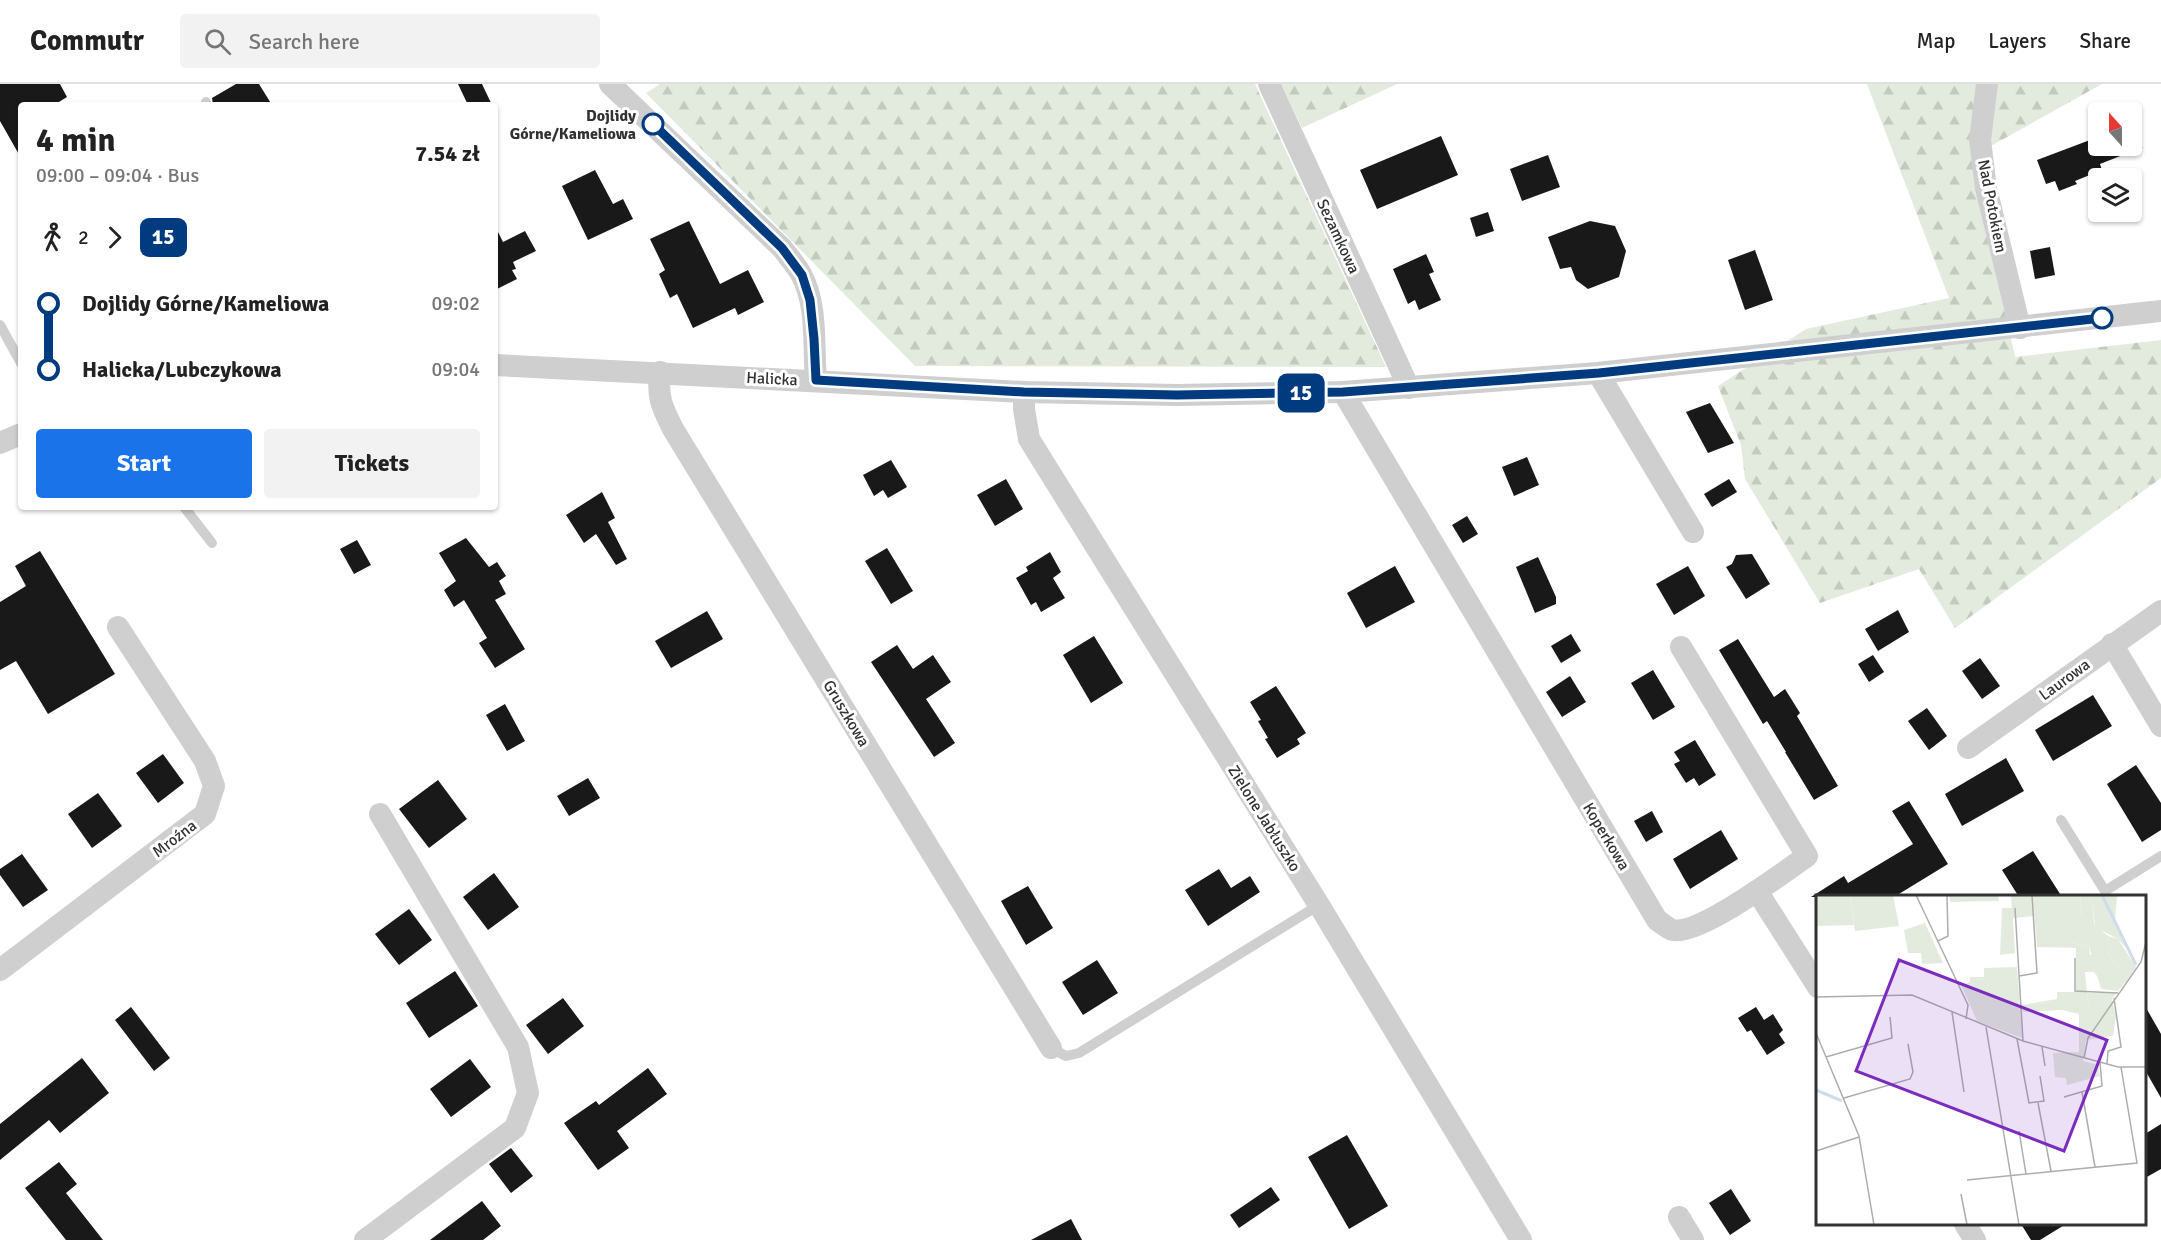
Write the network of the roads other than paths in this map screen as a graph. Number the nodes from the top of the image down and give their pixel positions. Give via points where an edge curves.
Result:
1 (610, 84) edge
2 (1269, 84) edge
3 (1987, 84) edge
4 (2161, 311) edge
5 (0, 325) edge
6 (2020, 328) junction
7 (18, 358) edge
8 (498, 365) edge
9 (660, 372) junction
10 (1599, 373) junction
11 (816, 380) junction
12 (1409, 388) junction
13 (1024, 392) junction
14 (1343, 392) junction
15 (18, 435) edge
16 (0, 443) edge
17 (186, 510) edge
18 (1693, 532) dead end
19 (212, 543) dead end
20 (2161, 611) edge
21 (118, 627) dead end
22 (2112, 644) junction
23 (1680, 647) dead end
24 (2161, 726) edge
25 (1968, 748) dead end
26 (380, 814) dead end
27 (2061, 820) dead end
28 (2161, 856) edge
29 (1757, 891) junction
30 (1319, 905) junction
31 (0, 970) edge
32 (1816, 984) edge
33 (1051, 1048) joint
34 (1678, 1217) dead end
35 (1966, 1225) edge
36 (365, 1240) edge
37 (1521, 1240) edge
38 (1693, 1240) edge
39 (1975, 1240) edge

1 - 11 street via 782,248 802,275 810,300
2 - 12 street, Sezamkowa
3 - 6 street, Nad Potokiem via 1980,140 1986,188
4 - 6 street, Halicka
5 - 7 lane
6 - 10 street, Halicka
8 - 9 street, Halicka
9 - 11 street, Halicka
9 - 33 street, Gruszkowa via 660,404 673,429
10 - 12 street, Halicka
10 - 18 street
11 - 13 street, Halicka
12 - 14 street, Halicka
13 - 14 street, Halicka
13 - 30 street, Zielone Jabłuszko via 1029,439
14 - 29 street, Koperkowa via 1657,920 1672,930 1692,928
15 - 16 street
17 - 19 lane
20 - 22 street, Laurowa
21 - 31 street, Mroźna via 205,761 214,786 206,814
22 - 24 street
22 - 25 street, Laurowa
23 - 29 street, Koperkowa via 1807,856
26 - 36 street via 518,1047 528,1093 515,1128
27 - 28 lane via 2105,891
29 - 32 street
30 - 33 lane via 1079,1053 1066,1056
30 - 37 street, Zielone Jabłuszko
34 - 38 street
35 - 39 street

